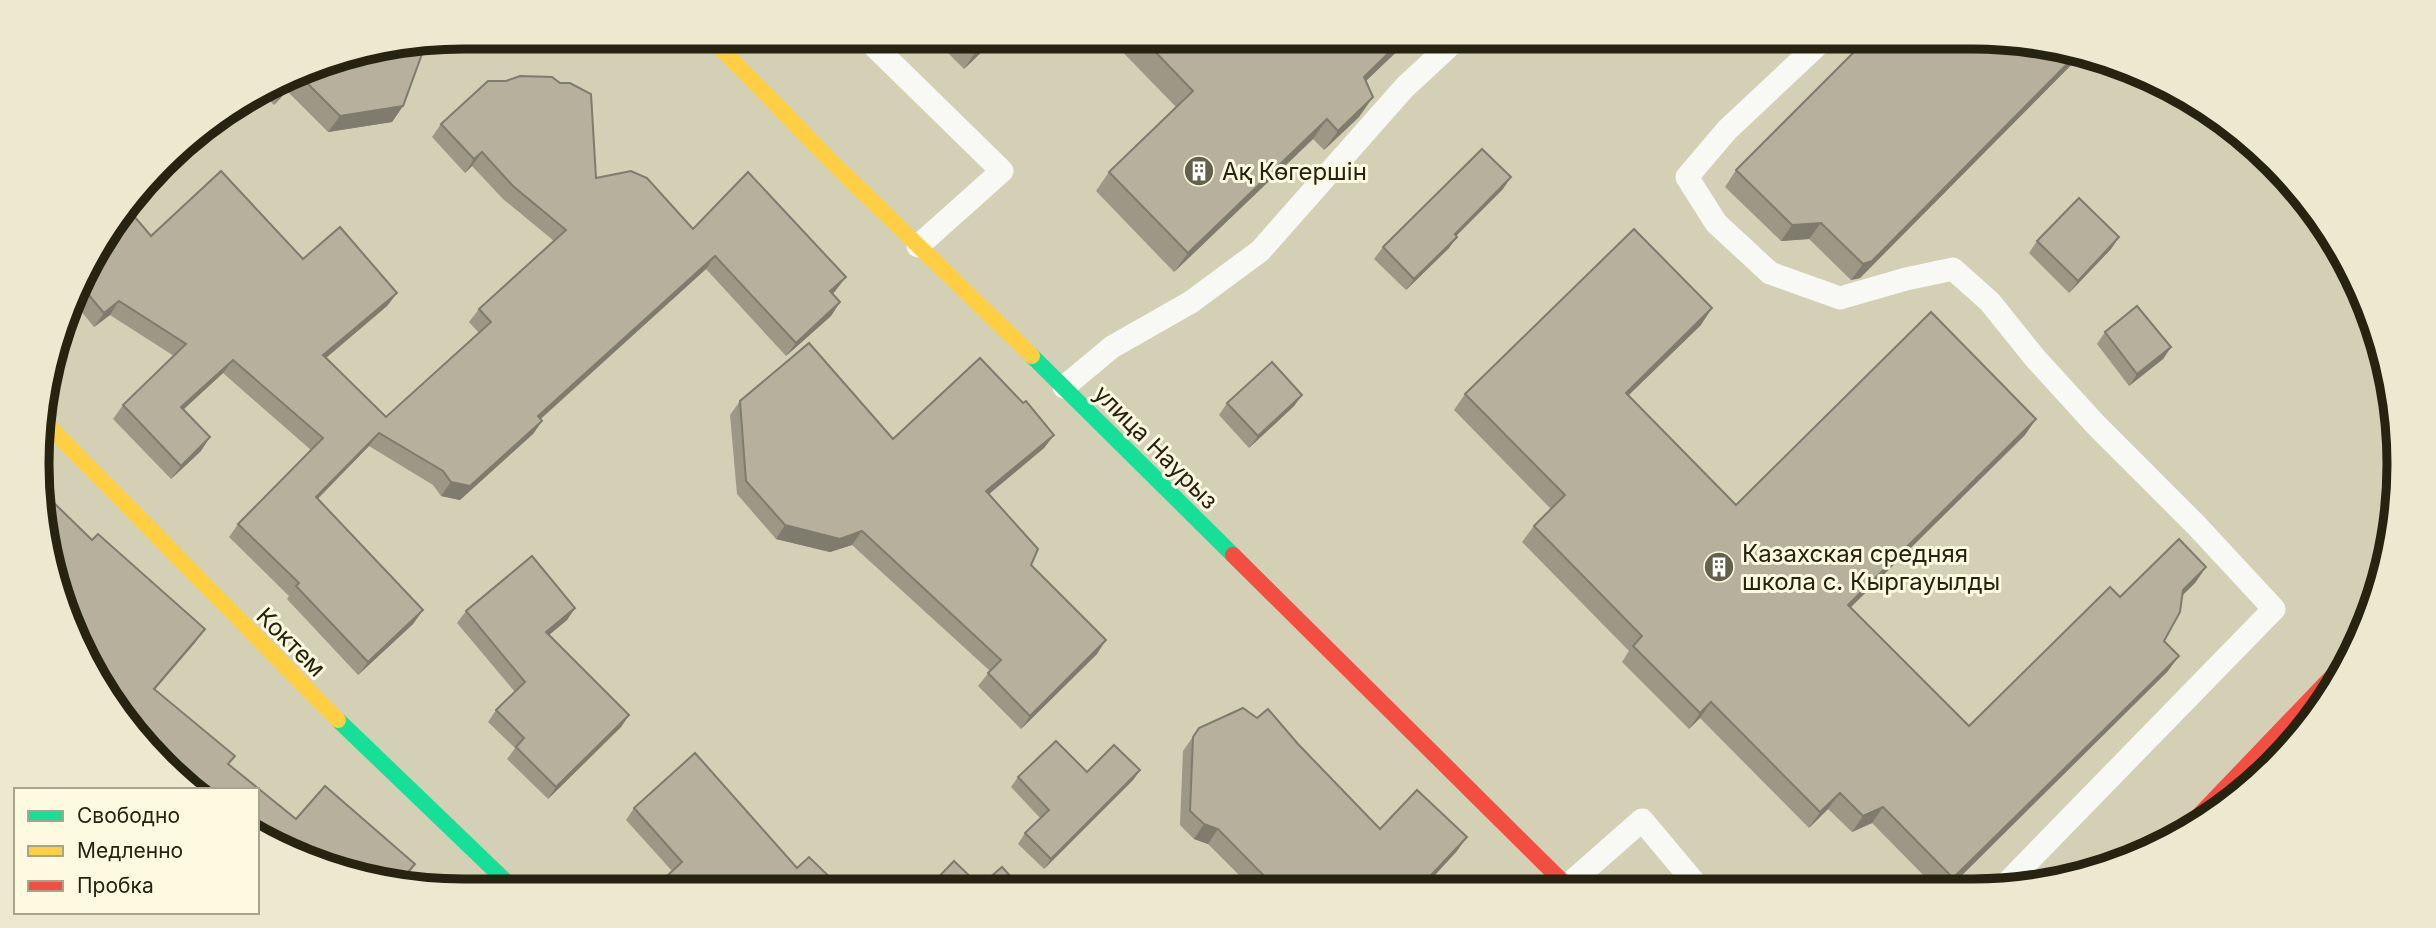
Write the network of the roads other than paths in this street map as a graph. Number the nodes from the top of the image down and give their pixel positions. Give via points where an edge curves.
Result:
1 (722, 49) edge
2 (877, 49) edge
3 (1446, 49) edge
4 (1813, 49) edge
5 (918, 246) junction
6 (1064, 387) junction
7 (51, 428) edge
8 (2322, 687) edge
9 (2210, 804) edge
10 (2013, 876) edge
11 (503, 879) edge
12 (1561, 879) edge
13 (1578, 879) edge
14 (1691, 879) edge

1 - 5 street, улица Наурыз
2 - 5 lane via 1002,171
3 - 6 lane via 1405,87 1260,251 1181,308 1112,347
4 - 10 lane via 1727,130 1687,177 1716,223 1770,273 1840,298 1953,269 1990,302 2096,425 2274,610
5 - 6 street, улица Наурыз
6 - 12 street, улица Наурыз
7 - 11 street, Коктем via 302,686
8 - 9 street
13 - 14 lane via 1642,821

